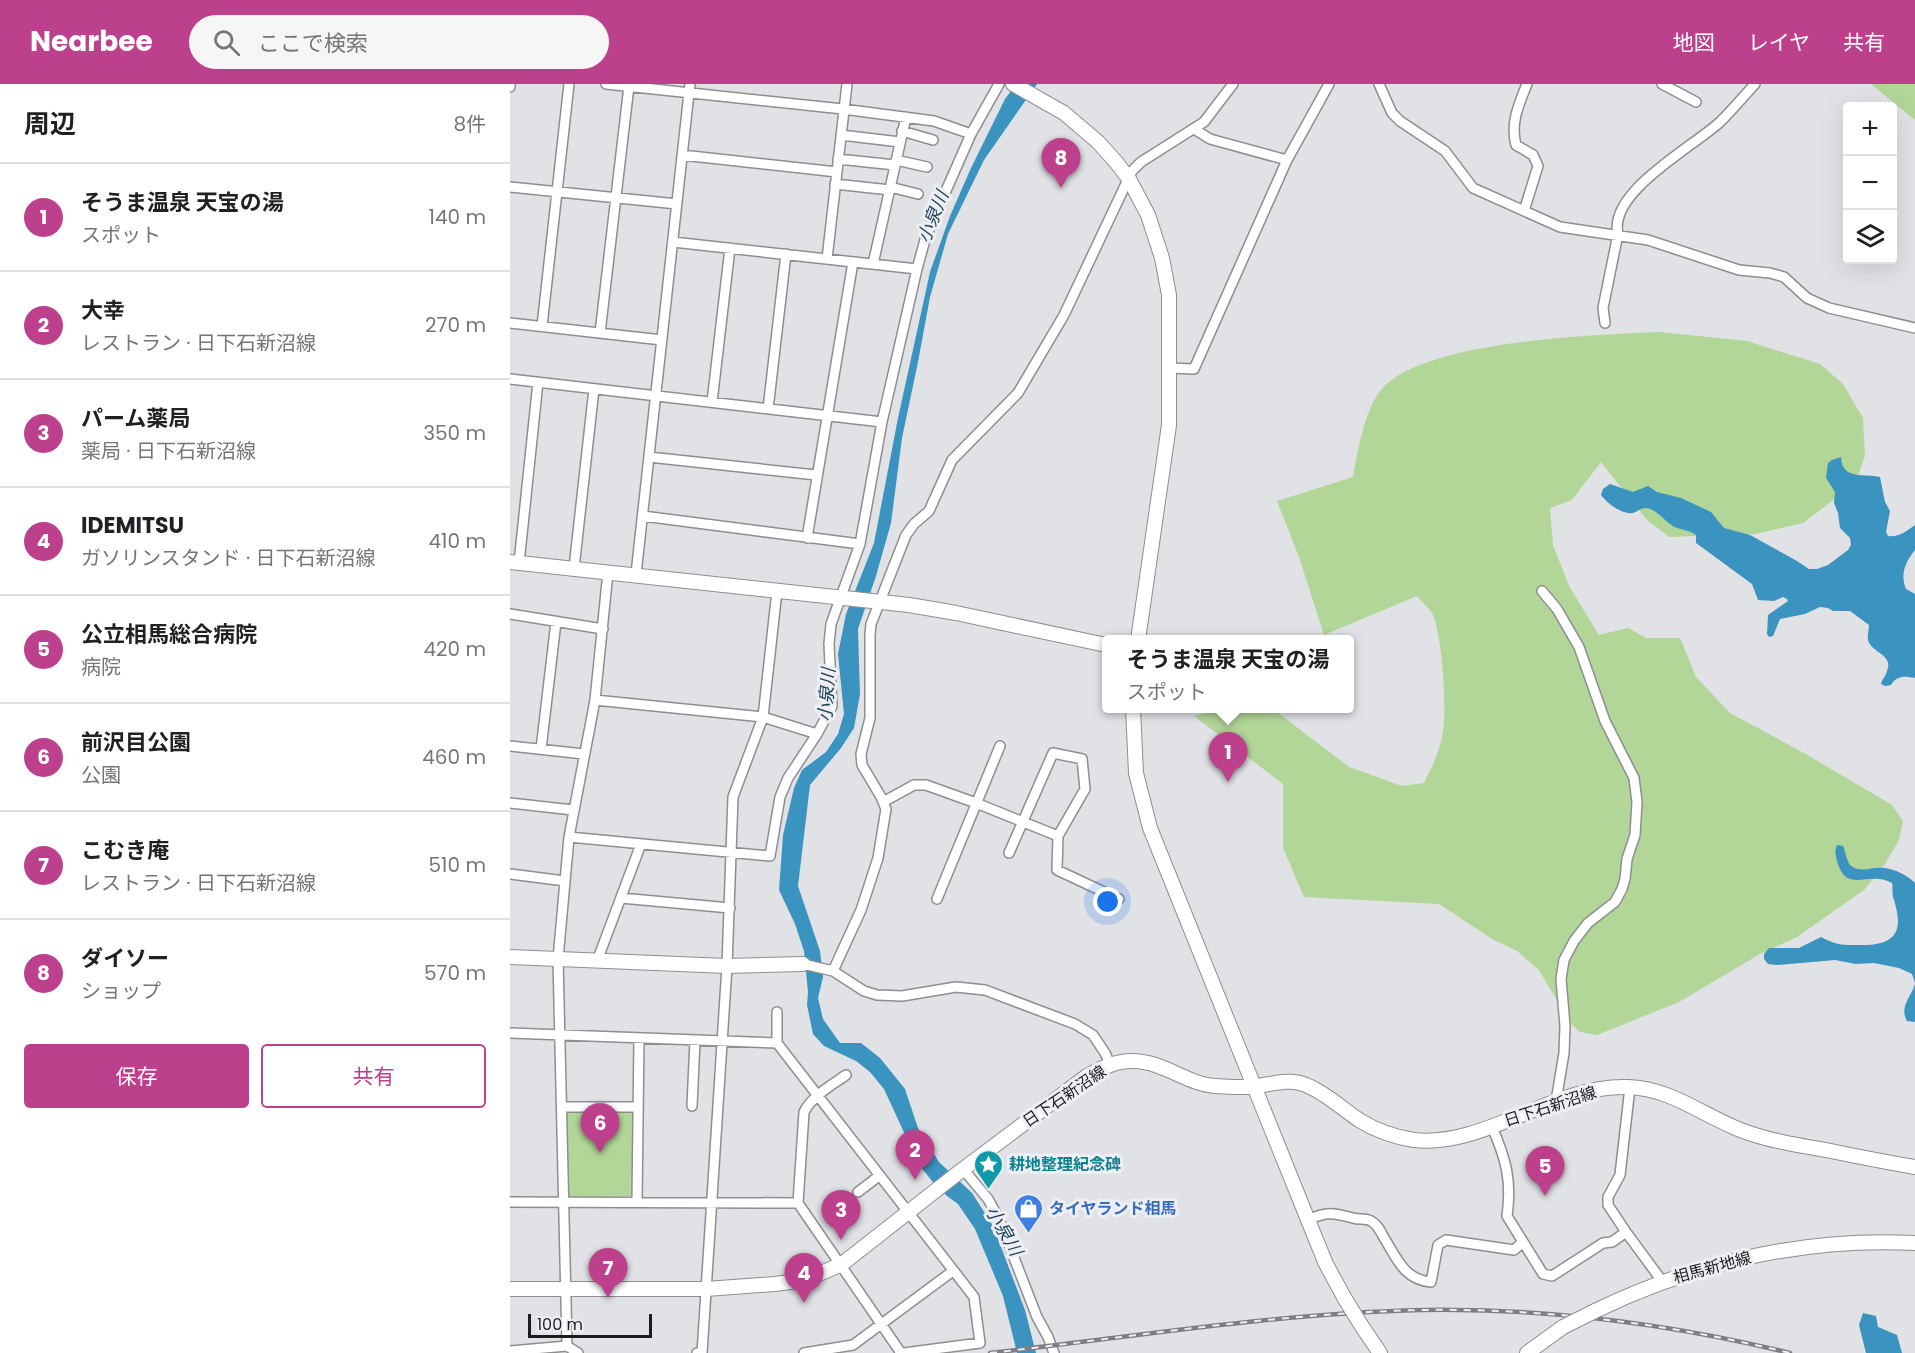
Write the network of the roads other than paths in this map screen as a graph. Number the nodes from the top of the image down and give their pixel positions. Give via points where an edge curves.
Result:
1 (569, 84) edge
2 (606, 84) edge
3 (847, 84) edge
4 (999, 84) edge
5 (1013, 84) edge
6 (1233, 84) edge
7 (1329, 84) edge
8 (1379, 84) edge
9 (1527, 84) edge
10 (1662, 84) edge
11 (1755, 84) edge
12 (629, 86) junction
13 (690, 88) edge
14 (1696, 102) dead end
15 (843, 109) junction
16 (906, 117) junction
17 (1194, 129) junction
18 (903, 131) junction
19 (971, 134) junction
20 (841, 135) junction
21 (933, 140) dead end
22 (900, 142) junction
23 (682, 155) junction
24 (838, 159) junction
25 (1287, 160) junction
26 (896, 163) junction
27 (927, 167) dead end
28 (837, 172) junction
29 (1129, 178) junction
30 (835, 184) junction
31 (510, 187) edge
32 (890, 189) junction
33 (556, 192) junction
34 (918, 194) dead end
35 (617, 198) junction
36 (677, 204) junction
37 (1524, 211) junction
38 (1618, 234) junction
39 (673, 242) junction
40 (730, 248) junction
41 (786, 254) junction
42 (827, 258) junction
43 (853, 261) junction
44 (873, 264) junction
45 (917, 269) junction
46 (510, 323) edge
47 (1605, 323) dead end
48 (542, 326) junction
49 (1915, 328) edge
50 (600, 333) junction
51 (662, 340) junction
52 (1169, 368) junction
53 (510, 380) edge
54 (537, 382) junction
55 (594, 389) junction
56 (656, 396) junction
57 (712, 402) junction
58 (768, 409) junction
59 (827, 415) junction
60 (882, 422) junction
61 (649, 457) junction
62 (816, 475) junction
63 (643, 516) junction
64 (807, 538) junction
65 (860, 544) junction
66 (514, 562) edge
67 (574, 568) junction
68 (608, 572) junction
69 (636, 574) junction
70 (777, 591) junction
71 (1542, 591) dead end
72 (840, 598) junction
73 (880, 602) junction
74 (510, 614) edge
75 (556, 622) junction
76 (603, 629) junction
77 (1139, 635) edge
78 (1102, 644) edge
79 (595, 700) junction
80 (1133, 713) edge
81 (764, 717) junction
82 (817, 734) junction
83 (510, 746) edge
84 (1000, 746) dead end
85 (541, 749) junction
86 (584, 754) junction
87 (883, 802) junction
88 (510, 803) edge
89 (976, 803) junction
90 (573, 810) junction
91 (1023, 822) junction
92 (1058, 836) junction
93 (569, 837) junction
94 (641, 844) junction
95 (733, 852) junction
96 (1009, 853) dead end
97 (510, 874) edge
98 (565, 880) junction
99 (621, 898) junction
100 (937, 899) dead end
101 (1119, 899) dead end
102 (730, 908) junction
103 (510, 957) edge
104 (558, 959) junction
105 (597, 961) junction
106 (803, 964) joint
107 (727, 966) junction
108 (831, 970) junction
109 (777, 1012) dead end
110 (510, 1033) edge
111 (560, 1035) junction
112 (639, 1038) junction
113 (695, 1040) junction
114 (722, 1041) junction
115 (777, 1043) junction
116 (1110, 1064) junction
117 (846, 1075) dead end
118 (1254, 1086) junction
119 (1630, 1087) junction
120 (817, 1097) junction
121 (1556, 1101) junction
122 (692, 1106) dead end
123 (562, 1107) junction
124 (638, 1107) junction
125 (1491, 1125) junction
126 (1915, 1167) edge
127 (960, 1171) junction
128 (879, 1176) junction
129 (858, 1192) dead end
130 (510, 1202) edge
131 (563, 1202) junction
132 (637, 1202) junction
133 (712, 1203) junction
134 (798, 1203) junction
135 (909, 1213) junction
136 (1308, 1220) junction
137 (1626, 1232) junction
138 (1522, 1243) junction
139 (1915, 1243) edge
140 (842, 1264) junction
141 (952, 1271) junction
142 (1662, 1281) junction
143 (510, 1289) edge
144 (565, 1289) junction
145 (706, 1289) junction
146 (882, 1325) junction
147 (567, 1346) junction
148 (510, 1351) edge
149 (578, 1353) edge
150 (697, 1353) edge
151 (702, 1353) edge
152 (804, 1353) edge
153 (902, 1353) edge
154 (1054, 1353) edge
155 (1380, 1353) edge
156 (1527, 1353) edge

1 - 33 street
2 - 12 street
3 - 15 street
4 - 19 street
5 - 29 street via 1064,113 1098,142
6 - 17 street
7 - 25 street
8 - 37 street via 1392,113 1445,151 1473,189
9 - 37 street via 1514,119 1513,134 1516,145 1533,155 1538,166
10 - 14 street
11 - 38 street via 1720,122 1657,170 1628,198 1616,226
12 - 13 street
12 - 35 street
13 - 15 street
13 - 23 street
15 - 16 street
15 - 20 street
16 - 18 street
16 - 19 street via 934,121
17 - 25 street via 1210,139
17 - 29 street via 1141,162
18 - 21 street
18 - 22 street
19 - 45 street via 926,236
20 - 22 street
20 - 24 street
22 - 26 street
23 - 28 street
23 - 36 street
24 - 26 street
24 - 28 street
25 - 52 street via 1194,369
26 - 27 street
26 - 32 street
28 - 30 street
29 - 52 street via 1148,215 1162,258 1169,295
29 - 73 street via 1064,315 1018,393 952,460 928,512 906,535
30 - 32 street
30 - 42 street
31 - 33 street
32 - 34 street
32 - 44 street
33 - 35 street
33 - 48 street
35 - 36 street
35 - 50 street
36 - 39 street
37 - 38 street via 1560,227
38 - 47 street via 1603,308
38 - 49 street via 1739,270 1784,277 1807,298 1829,308
39 - 40 street
39 - 51 street
40 - 41 street
40 - 57 street
41 - 42 street
41 - 58 street
42 - 43 street
43 - 44 street
43 - 59 street
44 - 45 street
45 - 60 street
46 - 48 street
48 - 50 street
50 - 51 street
51 - 56 street
52 - 77 street via 1169,425
53 - 54 street
54 - 55 street
54 - 66 street
55 - 56 street
55 - 67 street
56 - 57 street
56 - 61 street
57 - 58 street
58 - 59 street
59 - 60 street
59 - 62 street
60 - 65 street
61 - 62 street
61 - 63 street
62 - 64 street
63 - 64 street
63 - 69 street
64 - 65 street
65 - 72 street
66 - 67 street
67 - 68 street
68 - 69 street
68 - 76 street
69 - 70 street
70 - 72 street
70 - 81 street
71 - 121 street via 1579,647 1605,721 1634,778 1637,802 1635,835 1622,889 1615,902 1588,923 1564,960 1564,1053
72 - 73 street
72 - 82 street via 829,644 832,706
73 - 78 street via 956,613
73 - 87 street via 870,635 870,718 861,754 862,765
74 - 75 street
75 - 76 street
75 - 85 street
76 - 79 street
79 - 81 street
79 - 86 street
80 - 118 street via 1136,773 1150,828
81 - 82 street
81 - 95 street via 733,796
82 - 95 street via 780,797 770,856
83 - 85 street
84 - 89 street
85 - 86 street
86 - 90 street
87 - 89 street via 915,785 926,785
87 - 108 street via 886,809 878,858 861,910
88 - 90 street
89 - 91 street
89 - 100 street
90 - 93 street
91 - 92 street
91 - 92 street via 1053,753 1082,759 1085,789
91 - 96 street
92 - 101 street via 1057,870
93 - 94 street
93 - 98 street
94 - 95 street
94 - 99 street
95 - 102 street
97 - 98 street
98 - 104 street
99 - 102 street
99 - 105 street
102 - 107 street
103 - 104 street
104 - 105 street
104 - 111 street
105 - 107 street
106 - 107 street
106 - 108 street
107 - 114 street
108 - 116 street via 877,995 902,996 956,987 985,990 1075,1024 1093,1035
109 - 115 street
110 - 111 street
111 - 112 street
111 - 123 street
112 - 113 street
112 - 124 street
113 - 114 street
113 - 122 street
114 - 115 street
114 - 133 street
115 - 120 street
116 - 118 street, 日下石新沼線 via 1133,1061 1159,1065 1214,1087
116 - 127 street, 日下石新沼線 via 1087,1076
117 - 120 street
118 - 125 street, 日下石新沼線 via 1303,1083 1360,1121 1389,1135 1414,1140 1452,1137
118 - 136 street
119 - 121 street, 日下石新沼線 via 1589,1091
119 - 126 street, 日下石新沼線 via 1666,1095 1761,1136
119 - 137 street via 1620,1175 1608,1197 1608,1205
120 - 128 street
120 - 134 street via 804,1112
121 - 125 street, 日下石新沼線
123 - 124 street
123 - 131 street
124 - 132 street
125 - 138 street via 1507,1166 1507,1216
127 - 135 street, 日下石新沼線
127 - 154 street via 988,1199 999,1219
128 - 129 street
128 - 135 street
130 - 131 street
131 - 132 street
131 - 144 street
132 - 133 street
133 - 134 street
133 - 145 street
134 - 140 street
135 - 140 street, 日下石新沼線
135 - 141 street
136 - 138 street via 1337,1212 1371,1221 1401,1267 1420,1281 1431,1282 1438,1245 1446,1240 1514,1250
136 - 155 street, bridge via 1326,1264
137 - 138 street via 1552,1276 1543,1274
137 - 142 street
139 - 142 street, 相馬新地線 via 1850,1242 1794,1249 1744,1258
140 - 145 street, 日下石新沼線 via 805,1280
140 - 146 street
141 - 146 street
141 - 153 street via 974,1297 980,1343
142 - 156 street, 相馬新地線, bridge via 1563,1327
143 - 144 street, 日下石新沼線
144 - 145 street, 日下石新沼線
144 - 147 street
145 - 151 street
146 - 152 street via 853,1345
146 - 153 street
147 - 148 street
147 - 149 street
150 - 151 street

